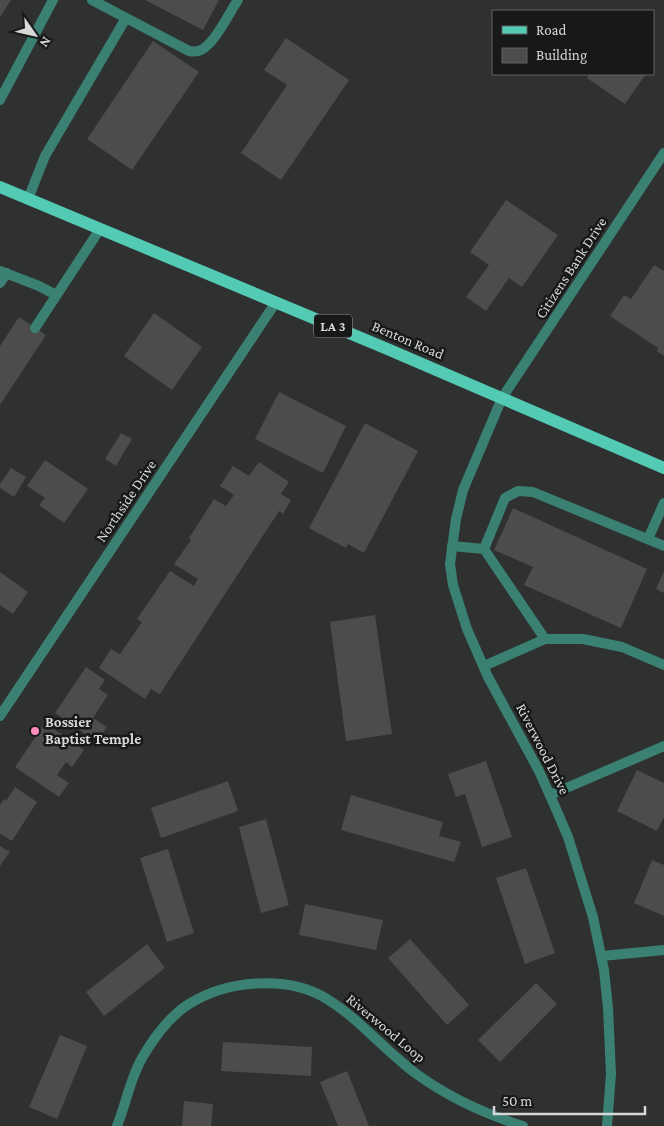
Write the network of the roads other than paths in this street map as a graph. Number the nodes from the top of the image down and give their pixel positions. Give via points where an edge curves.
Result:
1 (53, 0) edge
2 (92, 0) edge
3 (238, 0) edge
4 (126, 18) junction
5 (0, 100) edge
6 (664, 153) edge
7 (0, 187) edge
8 (28, 199) junction
9 (100, 229) junction
10 (3, 272) edge
11 (0, 283) edge
12 (56, 295) junction
13 (276, 302) junction
14 (35, 328) dead end
15 (502, 398) junction
16 (664, 468) edge
17 (664, 503) edge
18 (648, 539) junction
19 (452, 546) junction
20 (664, 546) edge
21 (484, 549) junction
22 (545, 639) junction
23 (664, 665) edge
24 (484, 666) junction
25 (0, 716) edge
26 (664, 746) edge
27 (550, 795) junction
28 (664, 950) edge
29 (602, 956) junction
30 (117, 1126) edge
31 (523, 1126) edge
32 (607, 1126) edge

1 - 5 street
2 - 4 street
3 - 4 street via 210,42 196,52
4 - 8 street via 45,156
6 - 15 street, Citizens Bank Drive
7 - 8 main road, Benton Road / LA 3
8 - 9 main road, Benton Road / LA 3
9 - 12 street
9 - 13 main road, Benton Road / LA 3
10 - 11 street
10 - 12 street
12 - 14 street
13 - 15 main road, Benton Road / LA 3
13 - 25 street, Northside Drive
15 - 16 main road, Benton Road / LA 3
15 - 19 street, Riverwood Drive via 463,490
17 - 18 street
18 - 20 street
18 - 21 street via 533,492 518,491 505,498
19 - 21 street
19 - 24 street, Riverwood Drive via 453,585
21 - 22 street
22 - 23 street via 583,639 622,647
22 - 24 street
24 - 27 street, Riverwood Drive
26 - 27 street
27 - 29 street, Riverwood Drive via 586,892
28 - 29 street
29 - 32 street, Riverwood Drive via 611,1074
30 - 31 street, Riverwood Loop via 141,1060 171,1020 189,1004 234,986 258,982 285,985 325,998 390,1053 447,1094 473,1108

